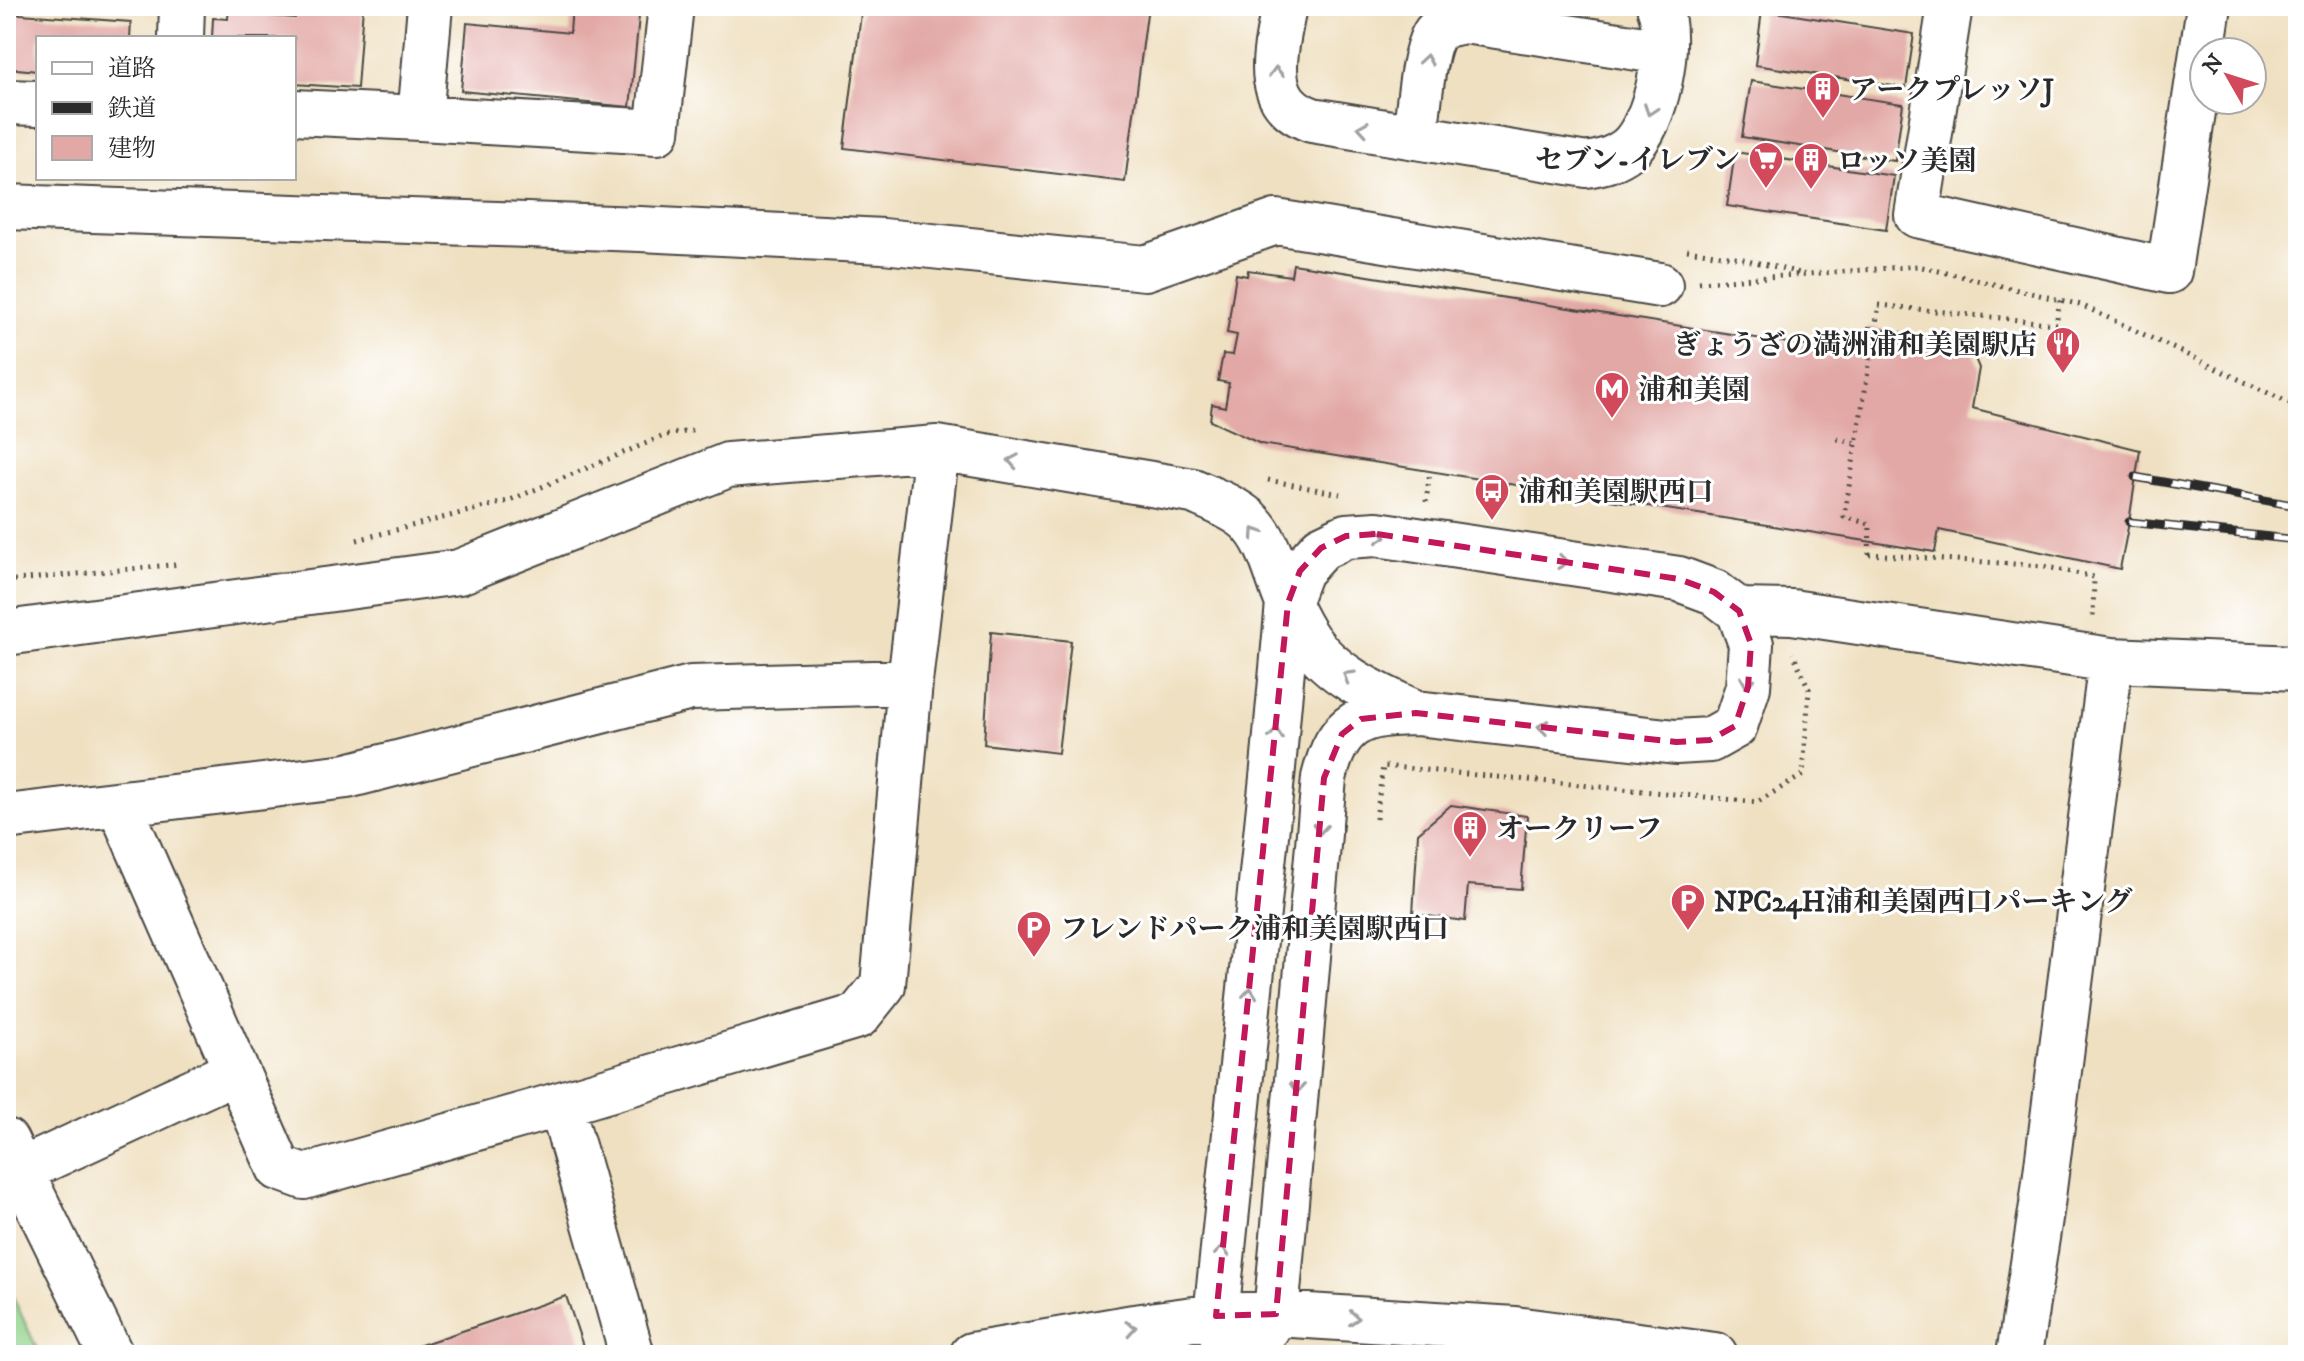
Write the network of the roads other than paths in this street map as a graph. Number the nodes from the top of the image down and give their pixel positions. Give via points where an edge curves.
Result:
1 (182, 6) edge
2 (430, 6) edge
3 (671, 6) edge
4 (1284, 6) edge
5 (1659, 6) edge
6 (1950, 6) edge
7 (2209, 6) edge
8 (181, 36) edge
9 (1663, 52) junction
10 (6, 102) edge
11 (36, 103) edge
12 (296, 112) edge
13 (420, 118) junction
14 (1415, 137) junction
15 (6, 207) edge
16 (1660, 285) road end
17 (937, 448) junction
18 (1288, 603) junction
19 (1739, 611) junction
20 (6, 633) edge
21 (2111, 660) junction
22 (2298, 668) edge
23 (910, 682) junction
24 (1416, 713) junction
25 (119, 804) junction
26 (6, 817) edge
27 (236, 1071) junction
28 (561, 1104) junction
29 (13, 1156) edge
30 (1276, 1314) junction
31 (1222, 1335) edge
32 (111, 1355) edge
33 (632, 1355) edge
34 (972, 1355) edge
35 (1251, 1355) edge
36 (1715, 1355) edge
37 (2019, 1355) edge

1 - 8 street
2 - 13 street
3 - 13 street via 657,132
14 -> 4 street via 1312,120 1284,103 1276,86 1275,63
5 - 9 street
6 - 7 street via 1917,215 2169,271
9 -> 14 street via 1641,133 1609,161 1587,165
14 -> 9 street via 1428,46 1448,24 1465,21
10 - 11 street
12 - 13 street
15 - 16 street via 883,241 1145,268 1276,222
18 -> 17 street via 1267,548 1248,521 1193,491
17 - 20 street via 728,465 459,572
17 - 23 street
18 -> 19 street via 1300,571 1321,548 1346,536 1377,534 1679,579 1714,592
24 -> 18 street via 1330,666
31 -> 18 street
19 - 21 street via 1792,612
19 -> 24 street via 1751,644 1748,687 1735,726 1710,740 1676,742
21 - 22 street
21 - 37 street
23 - 25 street via 691,688 347,776
23 - 28 street via 883,985 858,1016
24 -> 30 street via 1361,719 1342,734 1324,778
25 - 26 street
25 - 27 street
27 - 28 street via 279,1168 304,1177
27 - 29 street
28 - 33 street
29 - 32 street
30 - 31 street
30 - 35 street
30 -> 36 street via 1515,1329
34 -> 31 street via 1119,1330

